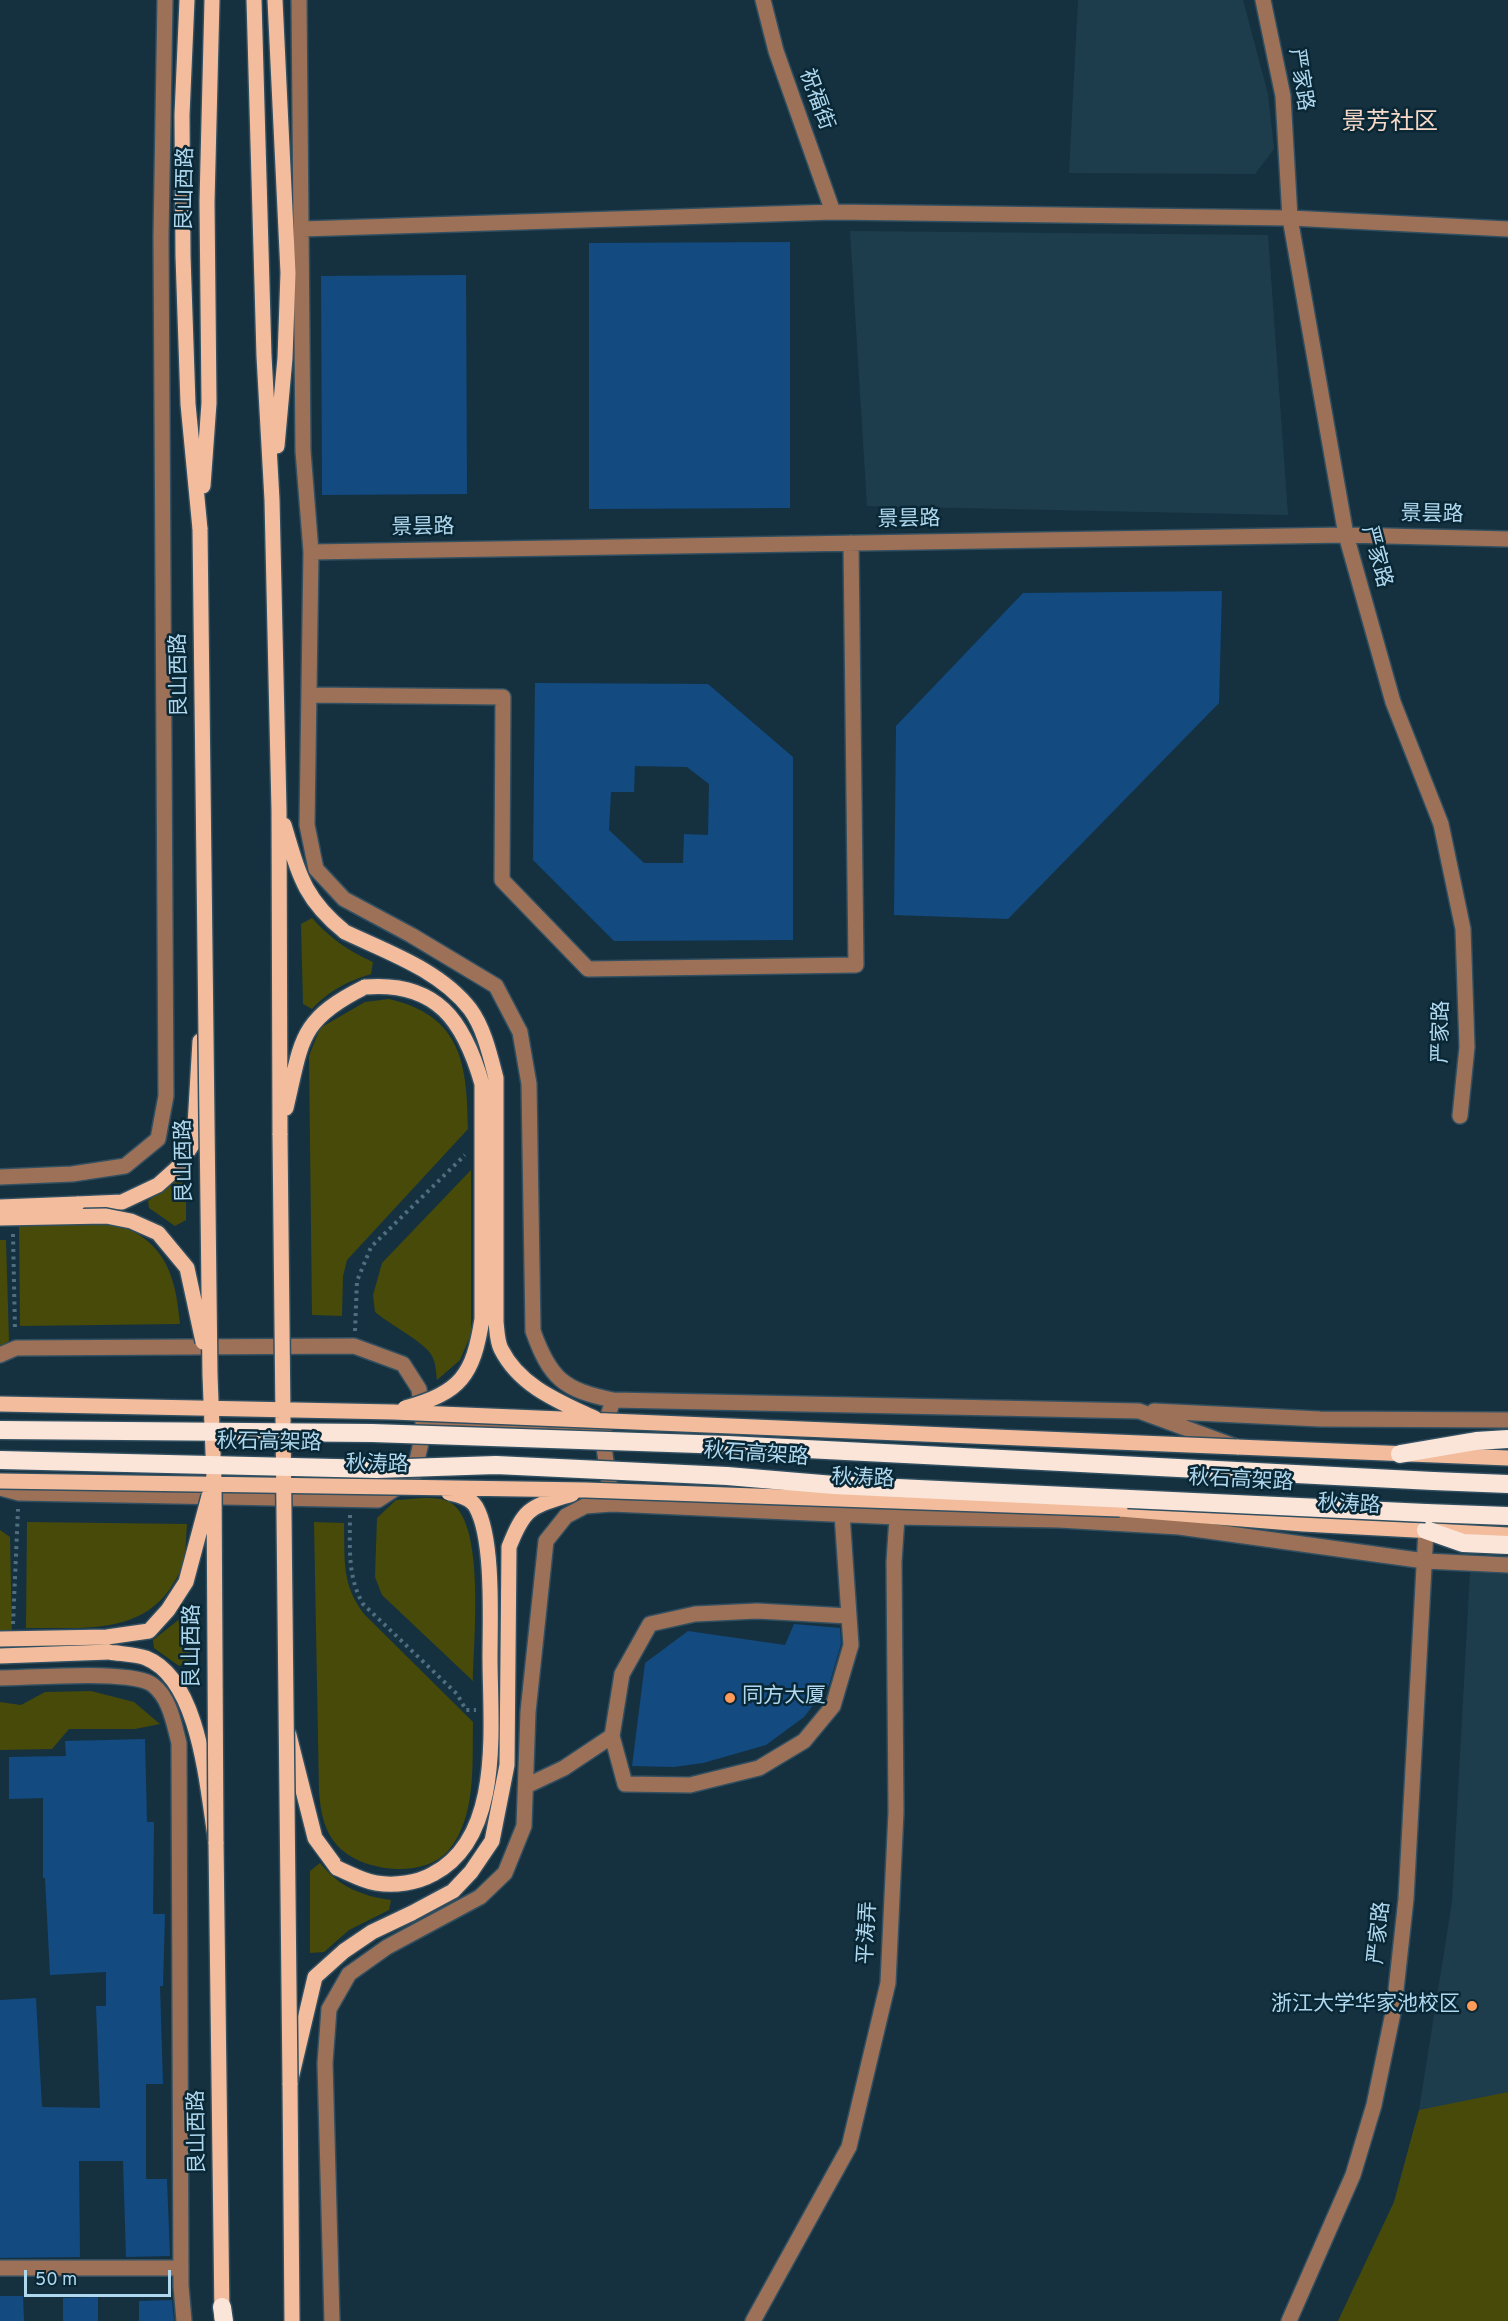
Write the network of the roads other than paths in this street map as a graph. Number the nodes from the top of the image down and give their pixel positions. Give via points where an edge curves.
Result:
1 (165, 0) edge
2 (187, 0) edge
3 (212, 0) edge
4 (254, 0) edge
5 (275, 0) edge
6 (299, 0) edge
7 (763, 0) edge
8 (1263, 0) edge
9 (833, 213) junction
10 (1290, 218) junction
11 (302, 228) junction
12 (1508, 229) edge
13 (272, 500) junction
14 (200, 529) junction
15 (1346, 535) junction
16 (1508, 539) edge
17 (851, 543) junction
18 (311, 552) junction
19 (309, 695) junction
20 (279, 810) junction
21 (204, 969) junction
22 (1460, 1116) dead end
23 (280, 1135) junction
24 (0, 1177) edge
25 (0, 1207) edge
26 (6, 1220) edge
27 (0, 1355) edge
28 (210, 1375) junction
29 (613, 1400) junction
30 (0, 1404) edge
31 (1139, 1411) junction
32 (393, 1412) junction
33 (1508, 1420) edge
34 (424, 1426) junction
35 (0, 1430) edge
36 (602, 1431) junction
37 (1508, 1439) edge
38 (1237, 1447) junction
39 (1400, 1454) junction
40 (1508, 1458) edge
41 (0, 1460) edge
42 (214, 1479) junction
43 (0, 1481) edge
44 (1508, 1484) edge
45 (0, 1488) edge
46 (432, 1488) junction
47 (586, 1490) junction
48 (612, 1504) junction
49 (842, 1514) junction
50 (1508, 1516) edge
51 (897, 1517) junction
52 (1426, 1530) junction
53 (1508, 1535) edge
54 (1508, 1545) edge
55 (1425, 1561) junction
56 (1508, 1565) edge
57 (849, 1616) junction
58 (6, 1636) edge
59 (0, 1656) edge
60 (0, 1678) edge
61 (286, 1722) junction
62 (612, 1736) junction
63 (526, 1786) junction
64 (216, 1842) junction
65 (290, 2083) junction
66 (0, 2268) edge
67 (181, 2268) junction
68 (223, 2316) edge
69 (184, 2321) edge
70 (292, 2321) edge
71 (332, 2321) edge
72 (753, 2321) edge
73 (1289, 2321) edge

1 - 24 street via 161,249 166,1096 158,1139 125,1166 72,1174
2 - 14 main road via 182,115 183,256 188,404
3 - 14 main road, 艮山西路 via 207,202 209,403
4 - 13 main road
5 - 13 main road via 288,273
6 - 11 street
7 - 9 street, 祝福街 via 776,51
8 - 10 street, 严家路 via 1283,96
9 - 10 street
9 - 11 street
10 - 12 street
10 - 15 street, 严家路
11 - 18 street via 303,452
13 - 20 main road
14 - 21 main road, 艮山西路, bridge
15 - 16 street, 景昙路
15 - 17 street, 景昙路
15 - 22 street, 严家路 via 1394,702 1442,824 1463,929 1467,1047
17 - 18 street, 景昙路
17 - 19 street via 856,965 588,969 502,880 503,697
18 - 19 street
19 - 29 street via 307,825 316,869 344,899 496,986 520,1032 529,1084 533,1331 543,1360 560,1380 581,1394
20 - 23 main road
20 - 36 main road, bridge via 304,888 322,914 345,932 424,970 470,1009 485,1039 496,1078 496,1322 500,1348 521,1376
21 - 25 main road, bridge via 194,1142 177,1168 158,1185 122,1202
21 - 28 main road, 艮山西路, bridge
23 - 32 main road, bridge via 302,1040 316,1019 338,1001 365,987 391,985 435,1002 472,1048 482,1084 482,1319 477,1352 466,1374 452,1389 435,1400
23 - 61 main road, bridge
26 - 28 main road, bridge via 106,1216 131,1221 158,1233 187,1268
27 - 34 street via 16,1348 354,1346 403,1364 419,1389
28 - 42 main road, 艮山西路, bridge
29 - 31 street
29 - 36 street
30 - 32 main road, bridge
31 - 33 street via 1320,1419
31 - 38 street
32 - 36 main road, bridge
34 - 36 street
34 - 45 street via 413,1477 378,1500 19,1493
35 - 44 highway, 秋石高架路, bridge via 372,1433 716,1444
36 - 38 main road, bridge
36 - 48 street
37 - 39 highway
38 - 39 main road
39 - 40 main road
41 - 50 highway, 秋石高架路, bridge via 377,1469 496,1465
42 - 58 main road, bridge via 186,1582 149,1630 107,1637
42 - 64 main road, 艮山西路, bridge
43 - 46 main road, 秋涛路, bridge
46 - 47 main road, 秋涛路, bridge
46 - 61 main road, bridge via 465,1497 476,1506 490,1580 490,1765 470,1843 450,1866 417,1882 376,1883 337,1868 315,1838
47 - 52 main road, 秋涛路, bridge via 1120,1509
47 - 65 main road, bridge via 534,1506 519,1521 508,1548 507,1765 492,1841 453,1891 372,1932 315,1977
48 - 49 street
48 - 63 street via 585,1506 566,1516 546,1541 529,1701
49 - 51 street
49 - 57 street
51 - 55 street via 1179,1527
51 - 72 street, 平涛弄 via 896,1812 888,1983 849,2147
52 - 53 main road, 秋涛路
52 - 54 highway via 1463,1543
52 - 55 street, 严家路
55 - 56 street
55 - 73 street, 严家路 via 1406,1899 1394,2008 1374,2105 1353,2175
57 - 62 street via 757,1611 695,1614 650,1624 622,1674
57 - 62 street via 851,1645 833,1706 804,1741 759,1768 690,1785 625,1784
59 - 64 main road, bridge via 109,1652 146,1658 169,1675 184,1698 193,1724
60 - 67 street via 123,1677 152,1684 171,1711 179,1743
61 - 65 main road, bridge
62 - 63 street via 564,1768
63 - 71 street via 524,1826 505,1873 480,1897 387,1947 349,1974 329,2009 325,2063
64 - 68 main road, 艮山西路
65 - 70 main road
66 - 67 street
67 - 69 street

